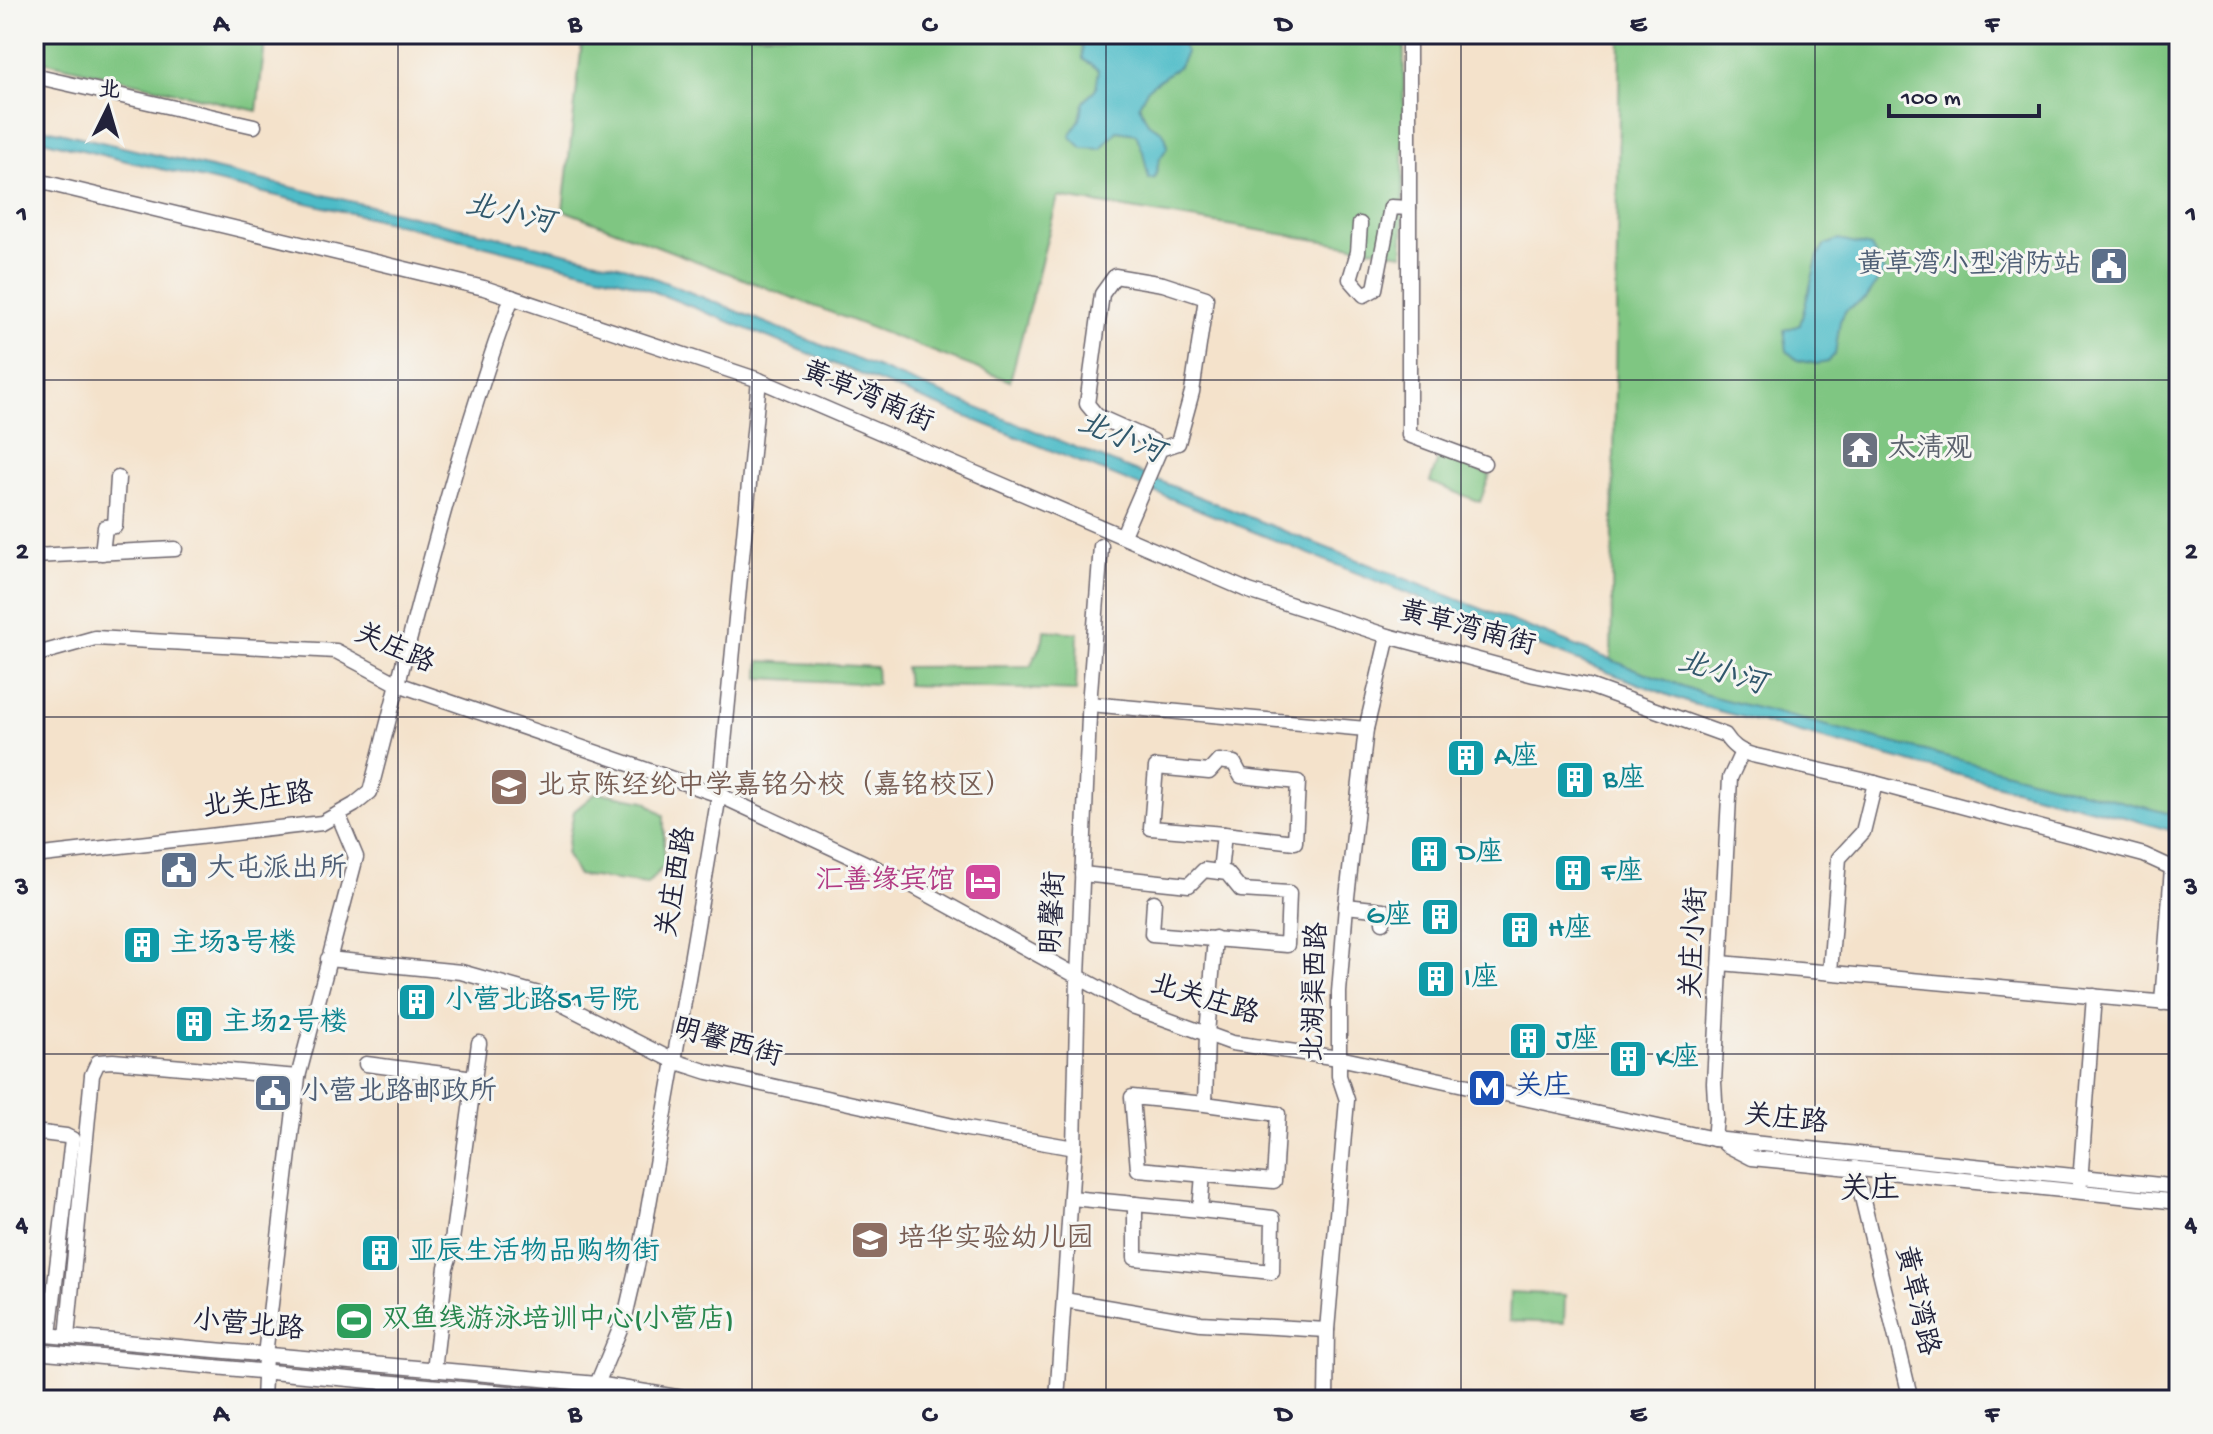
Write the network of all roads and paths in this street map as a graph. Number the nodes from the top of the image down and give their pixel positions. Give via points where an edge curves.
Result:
1 (1409, 34) edge
2 (34, 76) edge
3 (254, 126) dead end
4 (34, 180) edge
5 (1409, 208) junction
6 (1360, 224) dead end
7 (512, 297) junction
8 (759, 380) junction
9 (1160, 449) junction
10 (1484, 463) dead end
11 (118, 478) dead end
12 (1123, 535) junction
13 (1101, 546) dead end
14 (175, 549) dead end
15 (102, 553) junction
16 (34, 556) edge
17 (1388, 636) junction
18 (34, 655) edge
19 (398, 684) junction
20 (1090, 704) junction
21 (1366, 729) junction
22 (1742, 752) junction
23 (1875, 783) junction
24 (719, 795) junction
25 (338, 814) junction
26 (1224, 834) junction
27 (34, 856) edge
28 (2176, 869) edge
29 (1220, 872) junction
30 (1082, 874) junction
31 (1154, 902) dead end
32 (1346, 906) junction
33 (1383, 922) dead end
34 (1215, 938) junction
35 (328, 959) junction
36 (1721, 963) junction
37 (1830, 972) junction
38 (1078, 977) junction
39 (2094, 996) junction
40 (2162, 1003) junction
41 (2179, 1004) edge
42 (1207, 1034) junction
43 (479, 1043) dead end
44 (1339, 1058) junction
45 (674, 1061) junction
46 (366, 1064) dead end
47 (298, 1077) junction
48 (474, 1078) junction
49 (1205, 1104) junction
50 (34, 1132) edge
51 (1714, 1139) junction
52 (1074, 1148) junction
53 (1855, 1168) junction
54 (1203, 1175) junction
55 (2080, 1184) junction
56 (2179, 1187) edge
57 (1071, 1198) junction
58 (2179, 1202) edge
59 (1135, 1204) junction
60 (1200, 1210) junction
61 (1064, 1300) junction
62 (1327, 1330) junction
63 (42, 1334) edge
64 (67, 1337) junction
65 (34, 1351) edge
66 (265, 1355) junction
67 (434, 1370) junction
68 (264, 1372) junction
69 (597, 1384) junction
70 (263, 1400) edge
71 (584, 1400) edge
72 (601, 1400) edge
73 (695, 1400) edge
74 (1057, 1400) edge
75 (1326, 1400) edge
76 (1911, 1400) edge

1 - 5 street
2 - 3 street
4 - 7 street, 黄草湾南街
5 - 6 street via 1391,207 1375,289 1364,295 1350,279
5 - 10 street via 1409,435
7 - 8 street, 黄草湾南街
7 - 19 street, 北关庄路 via 488,362
8 - 12 street, 黄草湾南街
8 - 24 street, 关庄西路
9 - 9 street via 1097,416 1087,404 1102,294 1115,276 1206,298 1192,392 1178,443
9 - 12 street
11 - 15 street via 115,526 105,527
12 - 17 street, 黄草湾南街 via 1249,591
13 - 20 street, 明馨街
14 - 15 street
15 - 16 street
17 - 21 street, 北湖渠西路
17 - 22 street, 黄草湾南街 via 1589,686 1725,735
18 - 19 street, 关庄路 via 95,638 336,651
19 - 24 street, 关庄路
19 - 25 street, 北关庄路 via 370,792
20 - 21 street
20 - 30 street, 明馨街
21 - 32 street, 北湖渠西路
22 - 23 street, 黄草湾南街
22 - 36 street, 关庄小街 via 1730,778
23 - 28 street, 黄草湾南街 via 2144,855
23 - 37 street via 1863,832 1839,858
24 - 38 street, 北关庄路 via 906,882
24 - 45 street, 关庄西路
25 - 27 street, 北关庄路 via 322,823
25 - 35 street via 356,857
26 - 26 street via 1295,842 1298,782 1241,776 1234,763 1219,761 1209,772 1156,767 1151,828
26 - 29 street
28 - 40 street
29 - 30 street via 1204,870 1189,885
29 - 34 street via 1241,890 1289,893 1287,945
30 - 38 street, 明馨街
31 - 34 street via 1152,934
32 - 33 street via 1383,910
32 - 44 street, 北湖渠西路
34 - 42 street
35 - 45 street, 明馨西街 via 461,972 546,996
35 - 47 street
36 - 37 street
36 - 51 street, 关庄小街
37 - 39 street
38 - 42 street, 北关庄路 via 1135,1008
38 - 52 street, 明馨街
39 - 40 street
39 - 55 street
40 - 41 street
42 - 44 street, 北关庄路 via 1232,1043
42 - 49 street
43 - 48 street
44 - 51 street, 北关庄路
44 - 62 street, 北湖渠西路 via 1347,1100
45 - 52 street, 明馨西街 via 967,1129
45 - 69 street, 关庄西路 via 625,1317
46 - 48 street
47 - 64 street via 98,1062 92,1075
47 - 66 street
48 - 67 street
49 - 54 street via 1132,1097 1138,1169
49 - 54 street via 1278,1114 1274,1181
50 - 63 street via 72,1139
51 - 53 street, 关庄路 via 1752,1158
51 - 55 street, 关庄路
52 - 57 street, 明馨街
53 - 55 street, 关庄路
53 - 76 street, 黄草湾路
54 - 60 street
55 - 56 street, 关庄路
55 - 58 street, 关庄路
57 - 59 street
57 - 61 street, 明馨街
59 - 60 street
59 - 60 street via 1135,1258 1272,1272 1273,1218
61 - 62 street via 1201,1323
61 - 74 street, 明馨街
62 - 75 street, 北湖渠西路
63 - 64 street, 小营北路
64 - 66 street, 小营北路
65 - 68 street, 小营北路
66 - 67 street, 小营北路
66 - 68 street
67 - 69 street, 小营北路
68 - 70 street
68 - 71 street, 小营北路
69 - 71 street, 关庄西路
69 - 72 street
69 - 73 street, 小营北路

